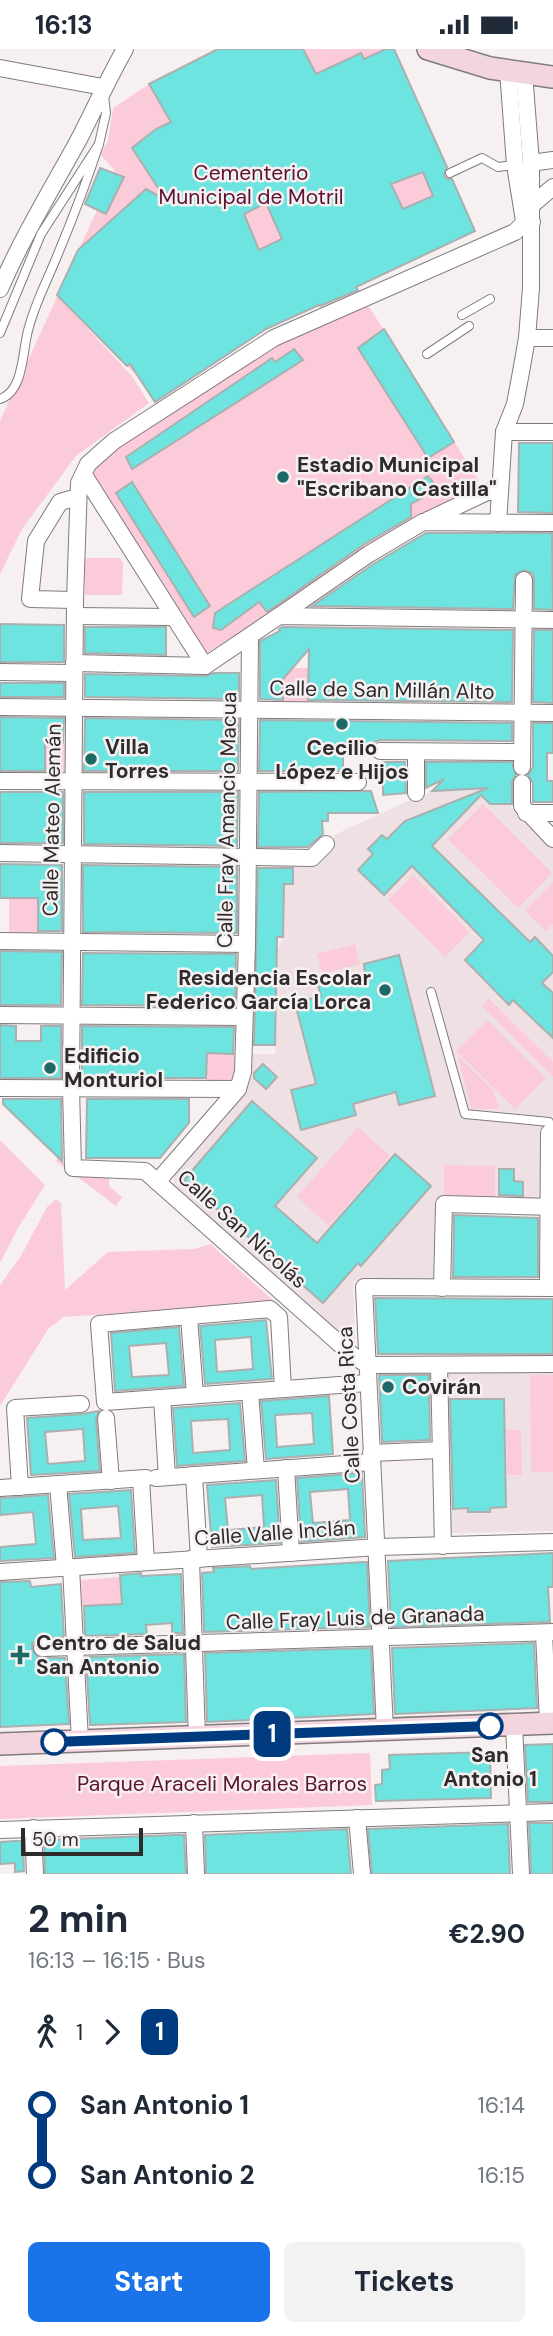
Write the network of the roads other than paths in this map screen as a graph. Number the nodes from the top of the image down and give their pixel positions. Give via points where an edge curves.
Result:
1 (125, 49) edge
2 (428, 49) edge
3 (0, 68) edge
4 (516, 72) junction
5 (553, 77) edge
6 (103, 87) junction
7 (99, 144) junction
8 (553, 160) edge
9 (523, 164) junction
10 (450, 173) dead end
11 (553, 187) edge
12 (532, 205) junction
13 (528, 223) junction
14 (0, 289) edge
15 (490, 299) dead end
16 (463, 315) dead end
17 (469, 326) dead end
18 (0, 333) edge
19 (527, 338) junction
20 (553, 338) edge
21 (427, 354) dead end
22 (0, 399) edge
23 (498, 432) junction
24 (553, 432) edge
25 (83, 475) junction
26 (500, 492) junction
27 (78, 497) junction
28 (423, 522) junction
29 (498, 523) junction
30 (553, 523) edge
31 (524, 580) dead end
32 (75, 608) junction
33 (279, 616) junction
34 (172, 617) junction
35 (524, 620) junction
36 (553, 620) edge
37 (250, 637) junction
38 (205, 666) junction
39 (74, 668) junction
40 (0, 672) edge
41 (0, 707) edge
42 (74, 708) junction
43 (249, 710) junction
44 (523, 713) junction
45 (553, 713) edge
46 (380, 751) dead end
47 (416, 752) junction
48 (522, 767) junction
49 (0, 781) edge
50 (73, 781) junction
51 (358, 782) dead end
52 (249, 783) junction
53 (415, 793) dead end
54 (526, 813) junction
55 (553, 813) edge
56 (553, 839) edge
57 (326, 844) dead end
58 (0, 853) edge
59 (72, 854) junction
60 (248, 856) junction
61 (0, 941) edge
62 (71, 942) junction
63 (247, 944) junction
64 (431, 992) dead end
65 (0, 1015) edge
66 (71, 1016) junction
67 (244, 1017) junction
68 (0, 1088) edge
69 (71, 1089) junction
70 (238, 1089) junction
71 (551, 1133) edge
72 (73, 1168) joint
73 (157, 1182) junction
74 (551, 1207) edge
75 (442, 1287) junction
76 (551, 1288) edge
77 (189, 1317) junction
78 (553, 1364) edge
79 (367, 1365) junction
80 (439, 1365) junction
81 (367, 1383) junction
82 (283, 1389) junction
83 (250, 1392) junction
84 (195, 1395) junction
85 (162, 1398) junction
86 (80, 1403) dead end
87 (105, 1410) junction
88 (441, 1450) junction
89 (371, 1457) junction
90 (286, 1468) junction
91 (256, 1470) junction
92 (194, 1475) junction
93 (152, 1478) junction
94 (111, 1481) junction
95 (58, 1484) junction
96 (20, 1487) junction
97 (0, 1488) edge
98 (553, 1542) edge
99 (443, 1546) junction
100 (378, 1547) junction
101 (291, 1553) junction
102 (195, 1559) junction
103 (146, 1562) junction
104 (68, 1567) junction
105 (0, 1571) edge
106 (548, 1633) edge
107 (381, 1638) junction
108 (193, 1645) junction
109 (42, 1648) dead end
110 (75, 1648) junction
111 (550, 1723) edge
112 (514, 1725) junction
113 (385, 1730) junction
114 (197, 1738) junction
115 (80, 1741) junction
116 (0, 1744) edge
117 (553, 1812) edge
118 (519, 1813) junction
119 (357, 1818) junction
120 (194, 1823) junction
121 (33, 1828) junction
122 (0, 1829) edge
123 (35, 1874) edge
124 (196, 1874) edge
125 (362, 1874) edge
126 (521, 1874) edge

1 - 6 street
2 - 4 main road
3 - 6 street
4 - 5 main road
4 - 9 street
6 - 7 lane via 106,113
6 - 14 street
7 - 18 lane via 41,234
7 - 22 lane via 32,316 19,377
8 - 9 street
9 - 10 lane via 498,167 482,158
9 - 12 street
9 - 13 street
11 - 12 street
12 - 13 street
13 - 19 street via 531,288
13 - 25 street via 274,338 114,441 88,464
15 - 16 lane
17 - 21 lane
19 - 20 street
19 - 23 street via 515,404
23 - 24 street
23 - 26 street
25 - 27 street, Calle Mateo Alemán
25 - 34 street
26 - 28 street via 487,492
26 - 29 street
27 - 32 street, Calle Mateo Alemán
27 - 32 street via 60,502 36,541 30,600
28 - 29 street
28 - 33 street
29 - 30 street
31 - 35 street
32 - 34 street
32 - 39 street, Calle Mateo Alemán
33 - 35 street
33 - 37 street
34 - 38 street
35 - 36 street
35 - 44 street
37 - 38 street
37 - 43 street, Calle Fray Amancio Macua
38 - 39 street
39 - 40 street
39 - 42 street, Calle Mateo Alemán
41 - 42 street, Calle de San Millán Alto
42 - 43 street, Calle de San Millán Alto
42 - 50 street, Calle Mateo Alemán
43 - 44 street, Calle de San Millán Alto
43 - 52 street, Calle Fray Amancio Macua
44 - 45 street, Calle de San Millán Alto
44 - 48 street
46 - 47 street
47 - 48 street
47 - 53 street
48 - 54 street
49 - 50 street
50 - 52 street
50 - 59 street, Calle Mateo Alemán
51 - 52 street
52 - 60 street, Calle Fray Amancio Macua
54 - 55 street
54 - 56 street
57 - 60 street via 312,858
58 - 59 street
59 - 60 street
59 - 62 street, Calle Mateo Alemán
60 - 63 street, Calle Fray Amancio Macua
61 - 62 street
62 - 63 street
62 - 66 street, Calle Mateo Alemán
63 - 67 street, Calle Fray Amancio Macua
64 - 71 lane via 465,1114 549,1122
65 - 66 street
66 - 67 street
66 - 69 street, Calle Mateo Alemán
67 - 70 street, Calle Fray Amancio Macua via 243,1072
68 - 69 street
69 - 70 street
69 - 72 street, Calle Mateo Alemán
70 - 73 street
71 - 74 street
72 - 73 street, Calle San Nicolás via 145,1171
73 - 79 street, Calle San Nicolás
74 - 75 street via 444,1204
74 - 76 street
75 - 76 street
75 - 79 street, Calle Costa Rica via 365,1287
77 - 82 street via 270,1309 279,1317
77 - 84 street
77 - 87 street via 99,1324
78 - 80 street
79 - 80 street
79 - 81 street, Calle Costa Rica
80 - 88 street
81 - 82 street
81 - 89 street, Calle Costa Rica
82 - 83 street
83 - 84 street
83 - 91 street
84 - 85 street
85 - 87 street
85 - 93 street
86 - 96 street via 15,1408
87 - 94 street
88 - 89 street
88 - 99 street
89 - 90 street
89 - 100 street, Calle Costa Rica
90 - 91 street
90 - 101 street
91 - 92 street
92 - 93 street
92 - 102 street
93 - 94 street
93 - 103 street
94 - 95 street
95 - 96 street
95 - 104 street
96 - 97 street
98 - 99 street, Calle Valle Inclán
99 - 100 street, Calle Valle Inclán
100 - 101 street, Calle Valle Inclán
100 - 107 street, Calle Costa Rica
101 - 102 street, Calle Valle Inclán
102 - 103 street, Calle Valle Inclán
102 - 108 street
103 - 104 street, Calle Valle Inclán
104 - 105 street, Calle Valle Inclán
104 - 110 street
106 - 107 street, Calle Fray Luis de Granada
106 - 111 street, Calle Fray Luis de Granada
107 - 108 street, Calle Fray Luis de Granada
107 - 113 street, Calle Costa Rica
108 - 110 street, Calle Fray Luis de Granada
108 - 114 street
109 - 110 street, Calle Fray Luis de Granada
110 - 115 street
111 - 112 main road
112 - 113 main road
112 - 118 street
113 - 114 main road
114 - 115 main road
115 - 116 main road
117 - 118 street
118 - 119 street
118 - 126 street
119 - 120 street
119 - 125 street
120 - 121 street
120 - 124 street
121 - 122 street
121 - 123 street

